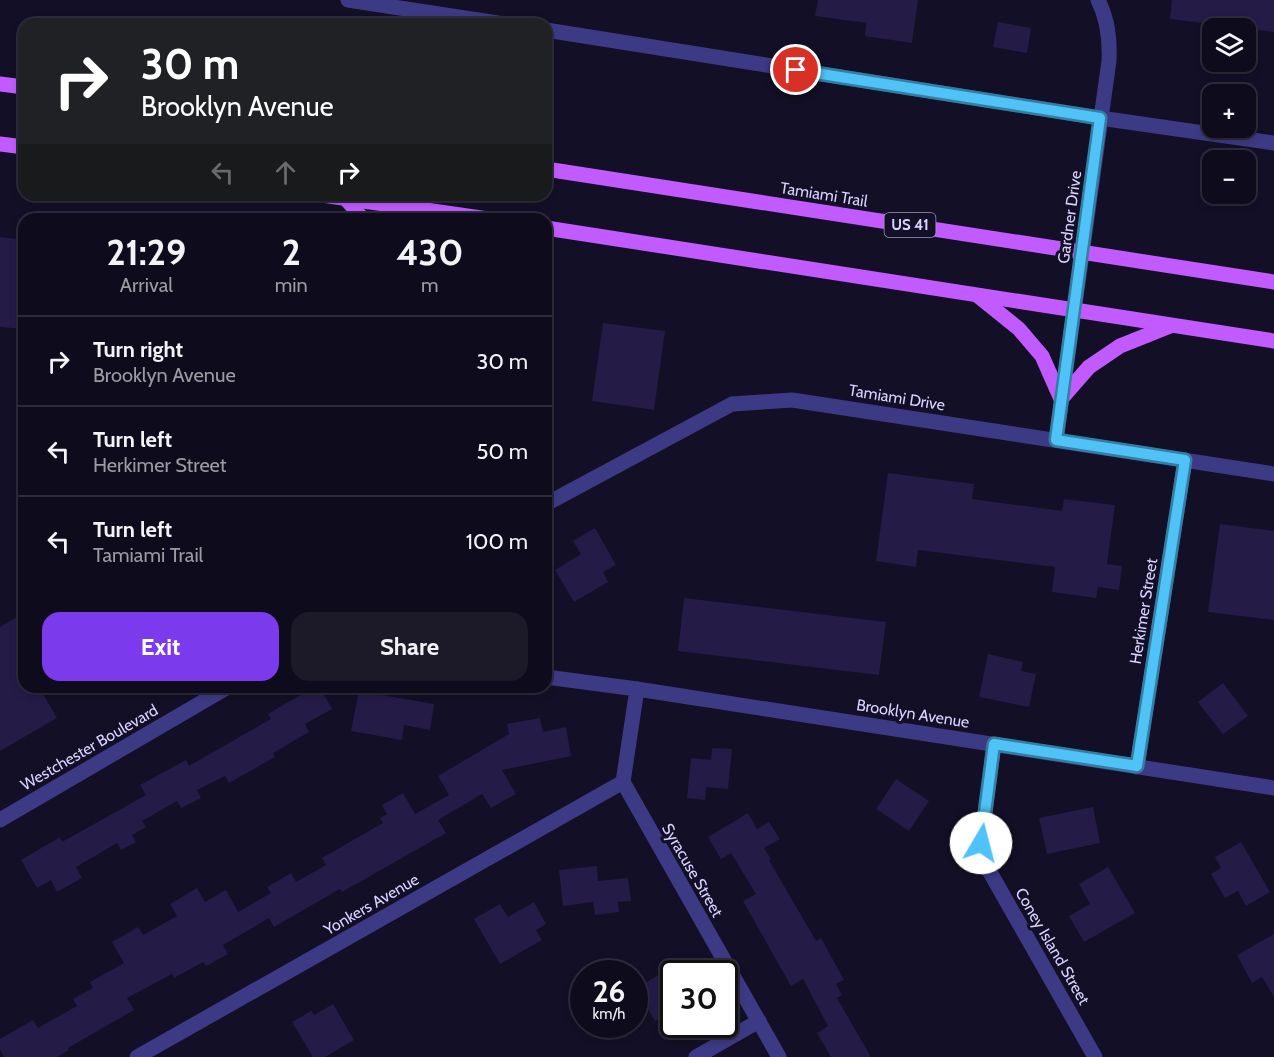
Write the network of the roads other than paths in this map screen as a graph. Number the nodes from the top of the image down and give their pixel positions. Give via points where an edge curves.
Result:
1 (348, 0) edge
2 (1098, 0) edge
3 (465, 18) edge
4 (552, 31) edge
5 (0, 84) edge
6 (18, 86) edge
7 (1100, 118) junction
8 (1274, 142) edge
9 (0, 144) edge
10 (18, 146) edge
11 (552, 170) edge
12 (348, 201) edge
13 (358, 201) edge
14 (358, 213) edge
15 (428, 213) edge
16 (552, 229) edge
17 (1083, 252) junction
18 (1274, 282) edge
19 (975, 294) junction
20 (1073, 310) junction
21 (1172, 325) junction
22 (1274, 341) edge
23 (1061, 399) junction
24 (1056, 440) junction
25 (1185, 460) junction
26 (1274, 474) edge
27 (552, 501) edge
28 (552, 678) edge
29 (637, 689) junction
30 (218, 693) edge
31 (994, 744) junction
32 (1137, 766) junction
33 (623, 782) junction
34 (1274, 788) edge
35 (0, 820) edge
36 (759, 1021) junction
37 (137, 1057) edge
38 (696, 1057) edge
39 (779, 1057) edge
40 (1095, 1057) edge

1 - 3 street
2 - 7 street, Gardner Drive via 1110,36
4 - 7 street
5 - 6 main road
7 - 8 street
7 - 17 street, Gardner Drive
9 - 10 main road
11 - 17 main road, Tamiami Trail / US 41
12 - 14 main road
13 - 15 main road
16 - 19 main road
17 - 18 main road, Tamiami Trail / US 41
17 - 20 street, Gardner Drive
19 - 20 main road
19 - 23 main road via 1024,334 1042,356
20 - 21 main road
20 - 23 street, Gardner Drive
21 - 22 main road
21 - 23 main road via 1120,346 1089,367
23 - 24 street, Gardner Drive
24 - 25 street
24 - 27 street, Tamiami Drive via 792,400 732,404
25 - 26 street
25 - 32 street, Herkimer Street
28 - 29 street, Brooklyn Avenue
29 - 31 street, Brooklyn Avenue
29 - 33 street
30 - 35 street, Westchester Boulevard
31 - 32 street, Brooklyn Avenue
31 - 40 street, Coney Island Street via 981,843 987,867
32 - 34 street, Brooklyn Avenue
33 - 36 street, Syracuse Street
33 - 37 street, Yonkers Avenue
36 - 38 street
36 - 39 street, Syracuse Street

